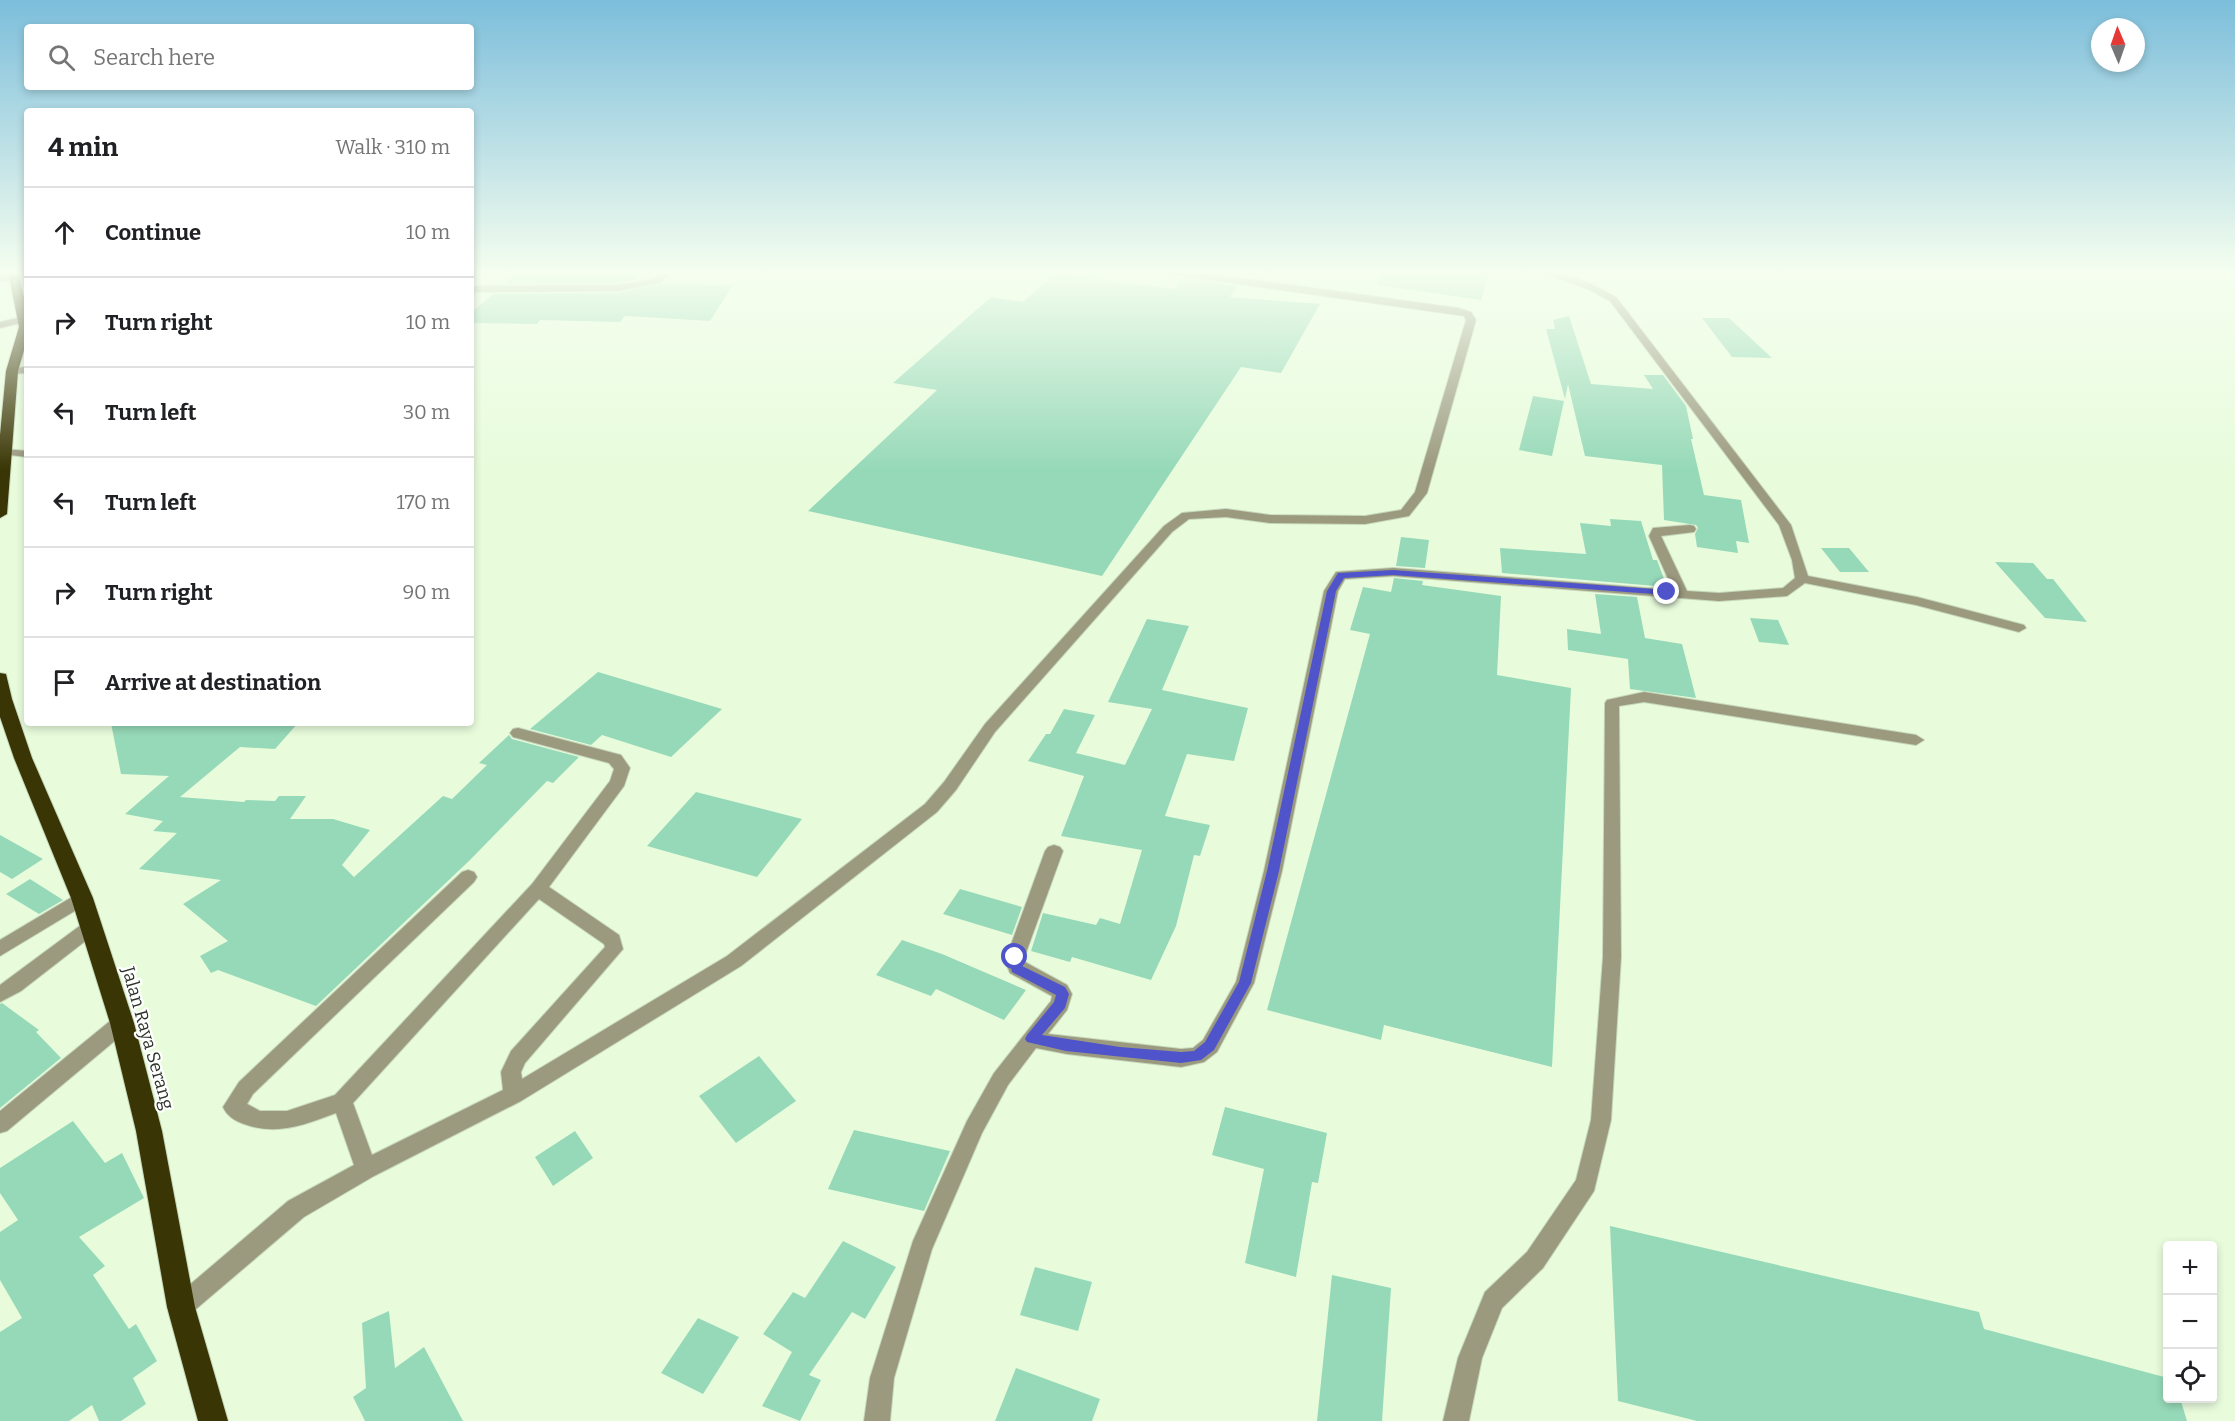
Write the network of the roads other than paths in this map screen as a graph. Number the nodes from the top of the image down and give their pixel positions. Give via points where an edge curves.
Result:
1 (21, 337) edge
2 (1466, 337) edge
3 (1642, 337) edge
4 (24, 370) edge
5 (12, 371) junction
6 (3, 420) edge
7 (5, 452) junction
8 (24, 454) edge
9 (2, 474) edge
10 (0, 511) edge
11 (1690, 529) dead end
12 (1802, 579) junction
13 (1682, 594) junction
14 (2019, 628) dead end
15 (0, 678) edge
16 (518, 733) dead end
17 (1916, 740) dead end
18 (1054, 851) dead end
19 (468, 877) dead end
20 (538, 890) junction
21 (82, 898) junction
22 (90, 927) junction
23 (0, 950) edge
24 (0, 994) edge
25 (123, 1023) junction
26 (1032, 1039) junction
27 (514, 1095) junction
28 (342, 1101) junction
29 (0, 1124) edge
30 (366, 1169) junction
31 (182, 1307) junction
32 (213, 1421) edge
33 (877, 1421) edge
34 (1456, 1421) edge

1 - 5 highway
2 - 27 street via 1421,493 1405,513 1365,520 1270,519 1226,513 1186,516 1168,529 990,728 931,808 734,961
3 - 12 street via 1785,525
4 - 5 street
5 - 6 highway
6 - 7 highway
7 - 8 street
7 - 9 highway
9 - 10 highway
11 - 13 street via 1664,529 1655,536
12 - 13 street via 1787,592 1719,597
12 - 14 street via 1917,601
13 - 26 street via 1393,572 1341,575 1331,591 1273,871 1245,983 1210,1046 1197,1056 1181,1058
15 - 21 highway, Jalan Raya Serang via 23,759
16 - 20 street via 615,759 622,768 618,782
17 - 34 street via 1644,698 1612,703 1612,957 1601,1120 1586,1184 1535,1260 1493,1300 1470,1358
18 - 26 street via 1014,961 1017,968 1062,994 1060,1004
19 - 28 street via 246,1088 233,1107 266,1124
20 - 27 street via 613,940 614,949 518,1057 511,1072
20 - 28 street
21 - 22 highway, Jalan Raya Serang
21 - 23 street
22 - 24 street
22 - 25 highway, Jalan Raya Serang
25 - 29 street
25 - 31 highway, Jalan Raya Serang via 149,1131
26 - 33 street via 1001,1079 974,1128 921,1249 882,1378
27 - 30 street
28 - 30 street
30 - 31 street via 296,1209
31 - 32 highway, Jalan Raya Serang

